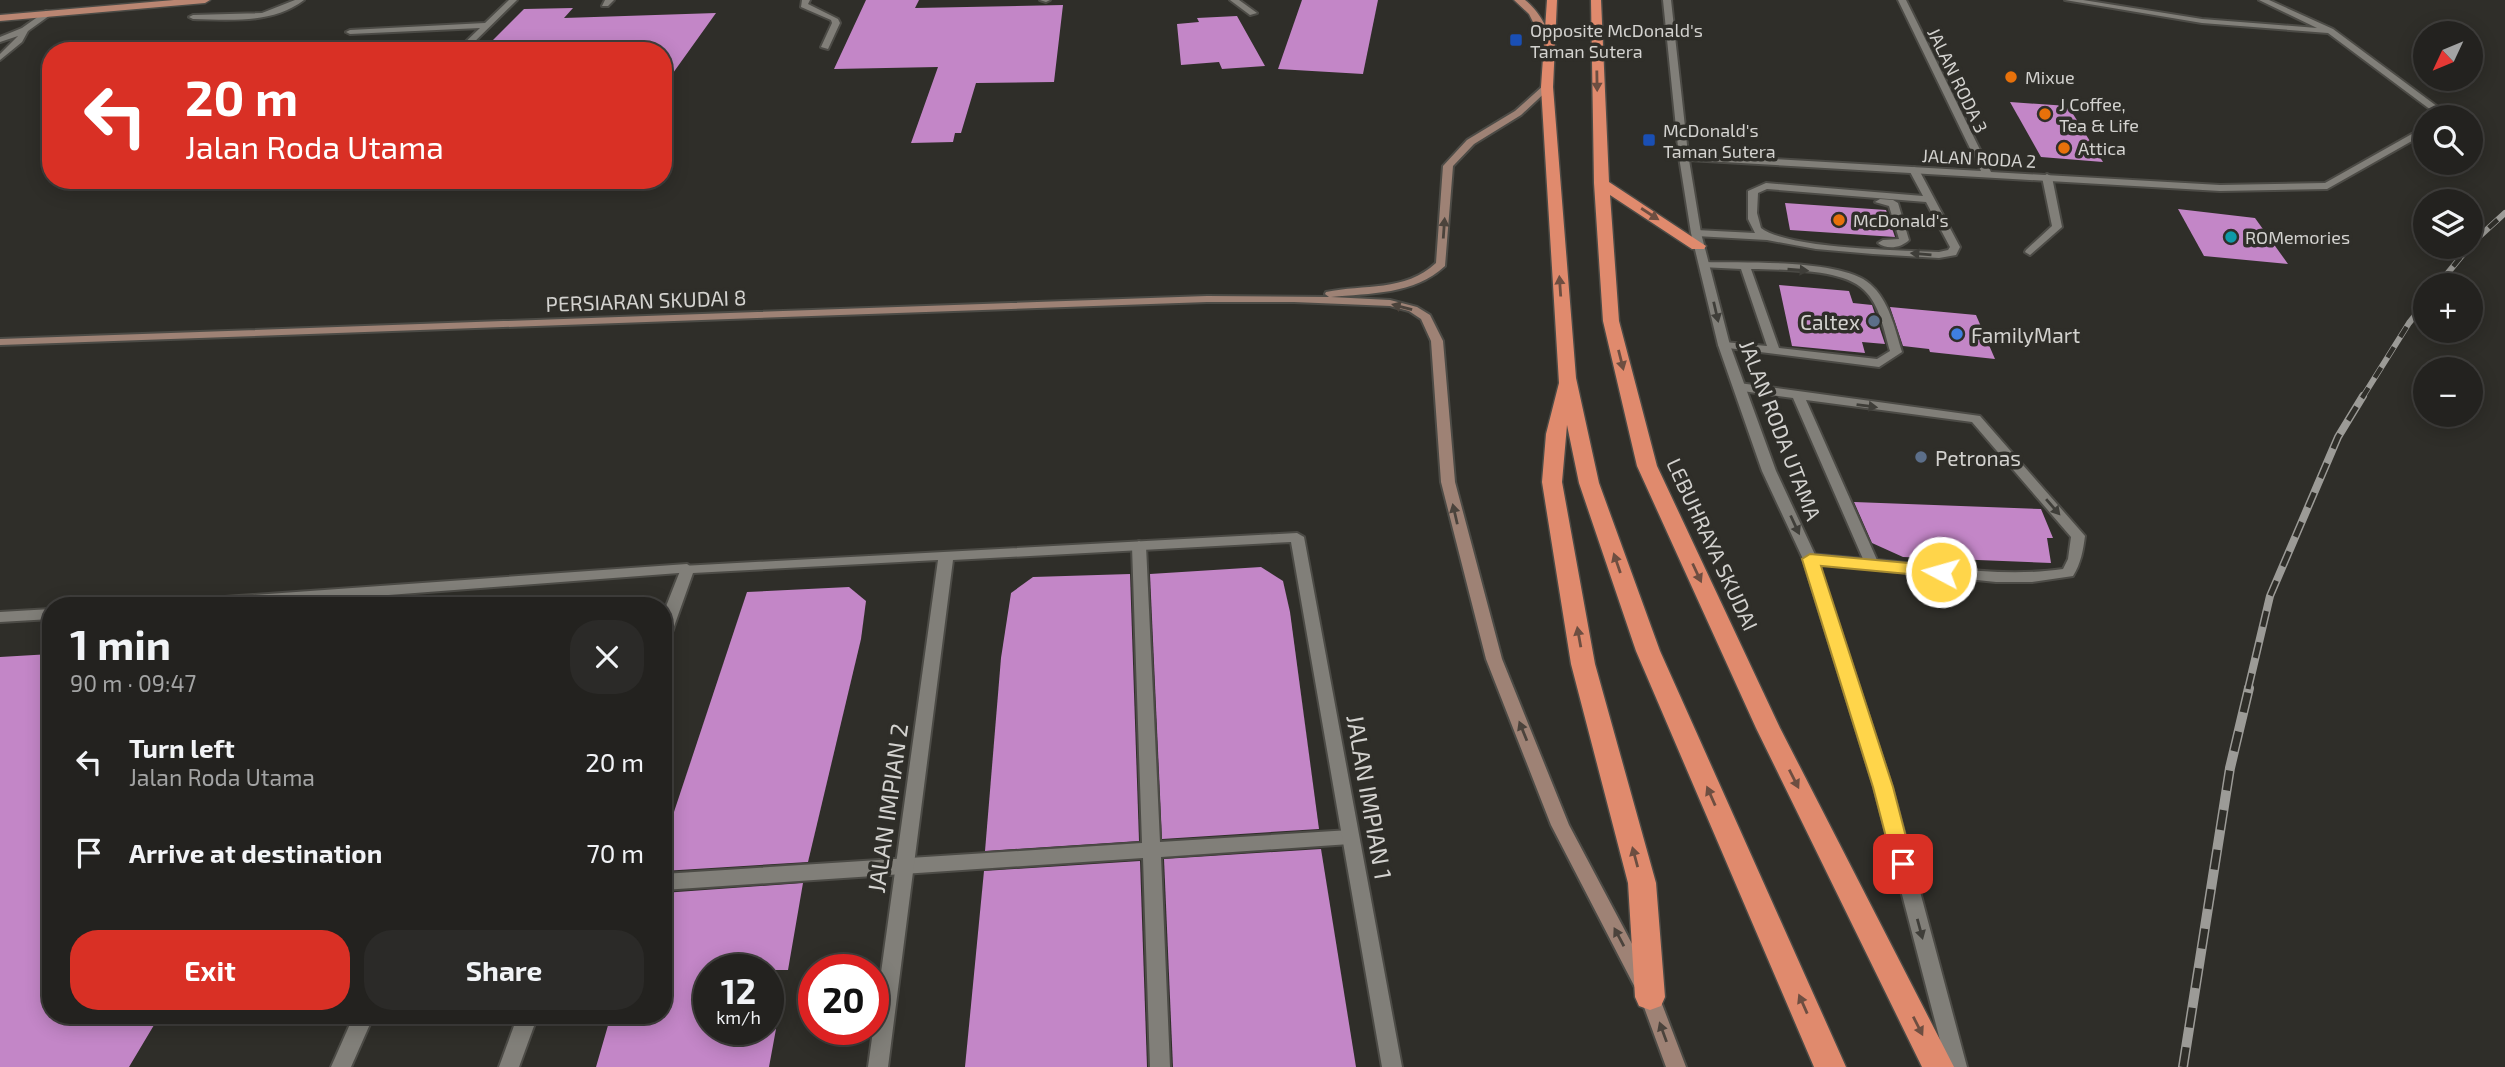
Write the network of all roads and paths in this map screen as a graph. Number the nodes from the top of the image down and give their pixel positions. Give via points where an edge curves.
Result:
1 (205, 0) edge
2 (300, 0) edge
3 (513, 0) edge
4 (806, 0) edge
5 (1234, 0) edge
6 (1519, 0) edge
7 (1552, 0) edge
8 (1667, 0) edge
9 (1902, 0) edge
10 (2068, 0) edge
11 (2263, 0) edge
12 (2275, 2) edge
13 (1598, 4) edge
14 (49, 13) junction
15 (1253, 13) dead end
16 (193, 17) dead end
17 (0, 18) edge
18 (487, 25) junction
19 (25, 30) junction
20 (2330, 31) junction
21 (350, 32) dead end
22 (0, 40) edge
23 (469, 42) edge
24 (1548, 44) junction
25 (825, 47) dead end
26 (0, 58) edge
27 (1547, 87) junction
28 (2430, 105) edge
29 (2413, 136) edge
30 (1684, 157) junction
31 (1913, 170) junction
32 (1987, 173) junction
33 (2048, 177) junction
34 (1601, 183) junction
35 (1753, 191) junction
36 (1927, 199) junction
37 (1774, 239) junction
38 (1697, 240) junction
39 (2030, 252) dead end
40 (1705, 265) junction
41 (1745, 266) junction
42 (1294, 299) junction
43 (0, 342) edge
44 (1724, 345) junction
45 (1774, 351) junction
46 (1567, 378) junction
47 (1739, 387) junction
48 (1799, 397) junction
49 (1139, 546) junction
50 (946, 555) junction
51 (1810, 559) junction
52 (1872, 564) junction
53 (687, 569) junction
54 (295, 597) edge
55 (672, 610) edge
56 (42, 615) edge
57 (0, 617) edge
58 (1350, 837) junction
59 (1151, 850) junction
60 (904, 867) junction
61 (672, 881) edge
62 (1650, 997) junction
63 (360, 1024) edge
64 (525, 1024) edge
65 (341, 1067) edge
66 (509, 1067) edge
67 (878, 1067) edge
68 (1160, 1067) edge
69 (1392, 1067) edge
70 (1675, 1067) edge
71 (1830, 1067) edge
72 (1938, 1067) edge
73 (1957, 1067) edge

1 - 14 main road
2 - 16 street via 263,15
3 - 18 street
4 - 25 street via 808,9 836,23
5 - 15 street
6 - 24 main road via 1529,5
7 - 24 highway
8 - 30 street, JALAN RODA UTAMA
9 - 32 street, JALAN RODA 3
10 - 20 street via 2202,21
11 - 12 street
12 - 20 street
13 -> 34 highway, LEBUHRAYA SKUDAI
14 - 17 main road
14 - 19 street
18 - 21 street
18 - 23 street
19 - 22 street
19 - 26 street
20 - 28 street
24 - 27 highway
42 -> 27 street via 1404,285 1433,274 1441,264 1448,166 1454,156
46 -> 27 highway
29 - 33 street, JALAN RODA 2 via 2328,186 2220,188
30 - 31 street, JALAN RODA 2
30 - 38 street, JALAN RODA UTAMA
31 - 32 street, JALAN RODA 2
31 - 36 street
32 - 33 street, JALAN RODA 2
33 - 39 street via 2057,227
34 -> 38 highway
34 -> 72 highway, LEBUHRAYA SKUDAI via 1611,321 1647,466 1768,728
35 - 36 street via 1766,186
35 - 37 street via 1756,228
35 - 37 street via 1893,203 1904,240 1898,244 1819,237
36 -> 37 street via 1955,247 1952,253 1939,256
37 - 38 street
38 - 40 street, JALAN RODA UTAMA
40 - 41 street
40 -> 44 street, JALAN RODA UTAMA
41 - 45 street
41 -> 45 street via 1839,273 1863,282 1884,312 1896,352 1879,363
42 - 43 street, PERSIARAN SKUDAI 8
62 -> 42 street via 1560,825 1494,659 1448,482 1433,329 1426,317 1413,309 1390,303
44 - 45 street
44 - 47 street, JALAN RODA UTAMA
62 -> 46 highway via 1642,883 1583,664 1552,482
71 -> 46 highway via 1648,651 1589,482
47 - 48 street
47 -> 51 street, JALAN RODA UTAMA via 1769,471
48 - 52 street
48 -> 52 street via 1976,419 2078,536 2068,573 2049,577 2026,579
49 - 50 street
49 - 58 street, JALAN IMPIAN 1 via 1297,537
49 - 59 street
50 - 53 street
50 - 60 street, JALAN IMPIAN 2
51 - 52 street
51 -> 73 street, JALAN RODA UTAMA via 1883,787
53 - 54 street
53 - 55 street
56 - 57 street
58 - 59 street
58 - 69 street, JALAN IMPIAN 1
59 - 60 street
59 - 68 street
60 - 61 street
60 - 67 street, JALAN IMPIAN 2
70 -> 62 street
63 - 65 street
64 - 66 street

